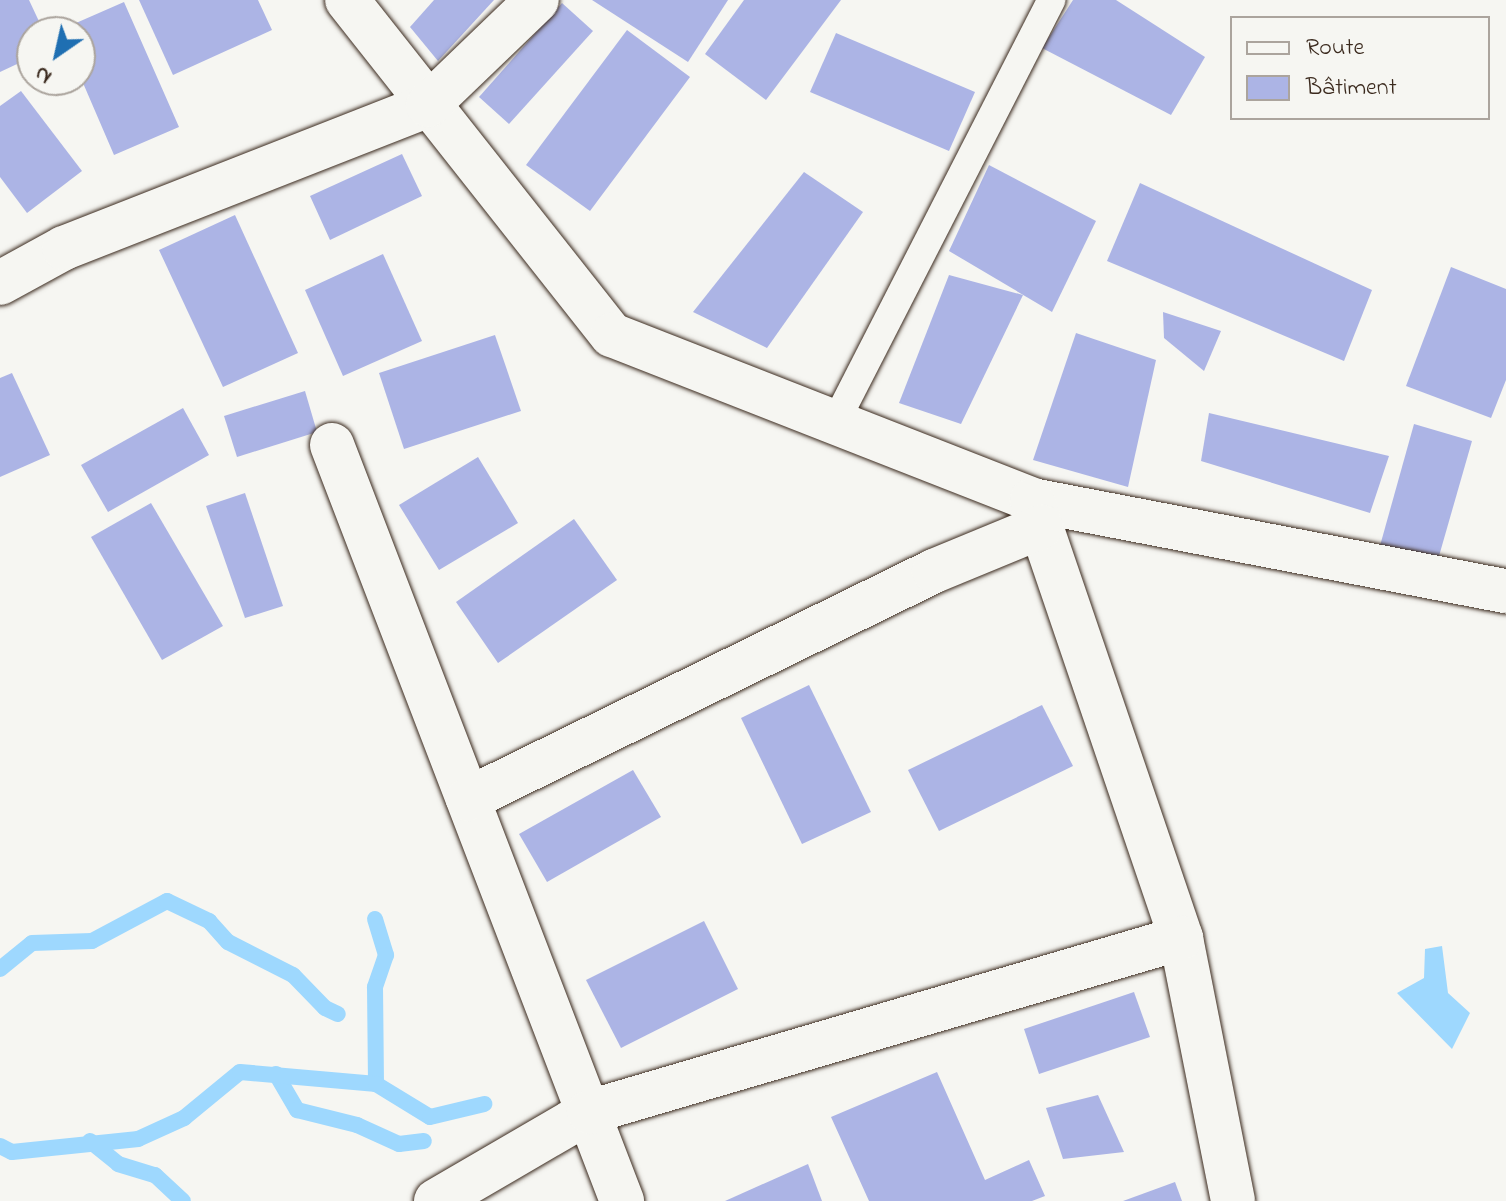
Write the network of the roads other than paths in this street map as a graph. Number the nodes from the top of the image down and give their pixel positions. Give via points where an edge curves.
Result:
1 (347, 0) edge
2 (537, 0) edge
3 (1051, 0) edge
4 (428, 105) junction
5 (0, 283) edge
6 (835, 423) junction
7 (332, 445) dead end
8 (1036, 514) junction
9 (1506, 591) edge
10 (468, 799) junction
11 (1181, 938) junction
12 (589, 1112) junction
13 (436, 1201) edge
14 (622, 1201) edge
15 (1233, 1201) edge

1 - 4 street
2 - 4 street
3 - 6 lane
4 - 5 street via 64,248
4 - 6 street via 612,335
6 - 8 street
7 - 10 street
8 - 9 street
8 - 10 street via 934,571
8 - 11 street
10 - 12 street
11 - 12 street
11 - 15 street
12 - 13 street
12 - 14 street

